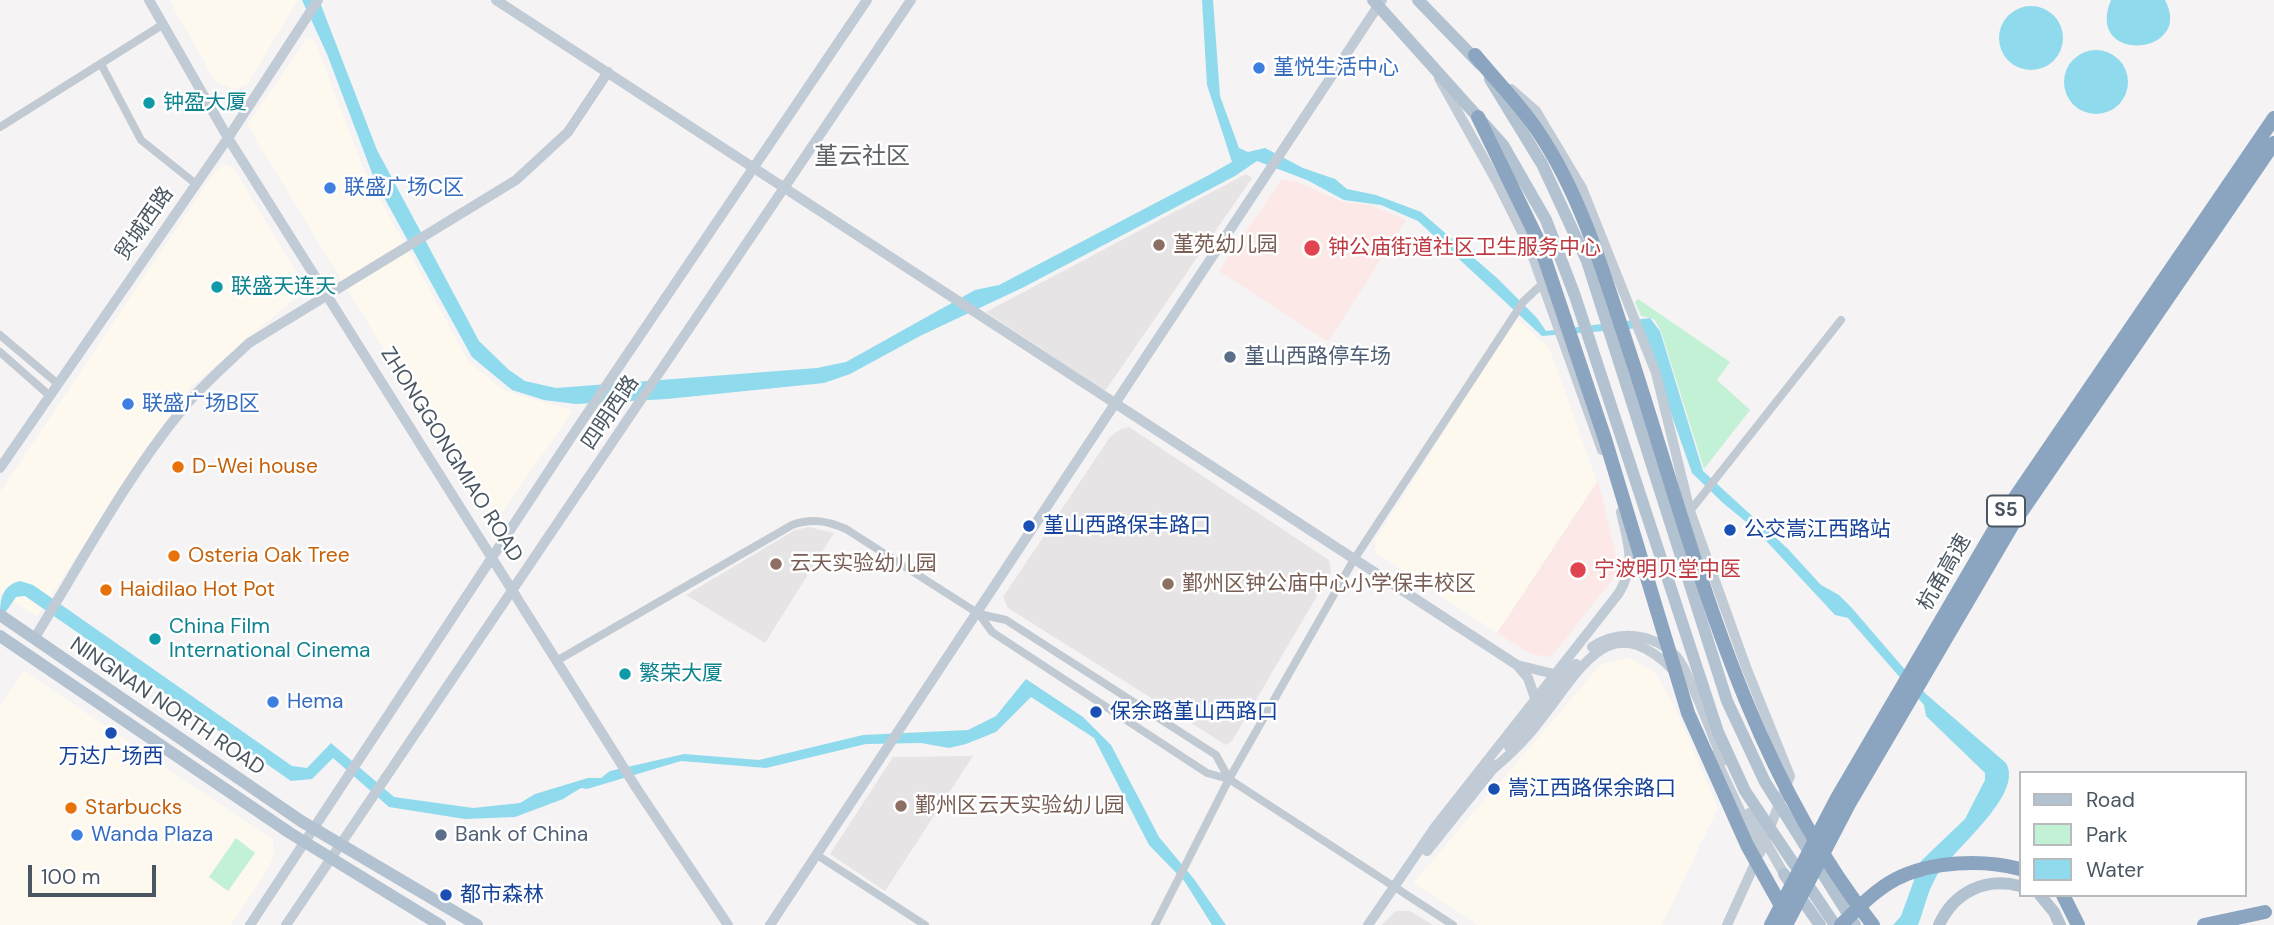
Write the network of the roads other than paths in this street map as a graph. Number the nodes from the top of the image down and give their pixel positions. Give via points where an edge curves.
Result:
1 (149, 0) edge
2 (318, 0) edge
3 (496, 0) edge
4 (867, 0) edge
5 (911, 0) edge
6 (1418, 0) edge
7 (1378, 1) edge
8 (162, 25) junction
9 (1475, 55) junction
10 (101, 64) junction
11 (1431, 65) junction
12 (608, 72) junction
13 (1478, 117) junction
14 (2274, 118) edge
15 (0, 127) edge
16 (228, 138) junction
17 (2274, 143) edge
18 (755, 167) junction
19 (196, 184) junction
20 (783, 186) junction
21 (1542, 284) junction
22 (326, 294) junction
23 (1841, 320) dead end
24 (0, 335) edge
25 (0, 352) edge
26 (58, 384) junction
27 (50, 396) junction
28 (1115, 405) junction
29 (0, 468) edge
30 (1690, 511) junction
31 (493, 558) junction
32 (1353, 561) junction
33 (515, 591) junction
34 (979, 614) junction
35 (0, 615) edge
36 (0, 636) edge
37 (34, 639) junction
38 (1668, 651) junction
39 (558, 660) junction
40 (1517, 665) junction
41 (1554, 674) junction
42 (1535, 698) junction
43 (1493, 769) junction
44 (1229, 779) junction
45 (314, 828) junction
46 (304, 842) junction
47 (340, 844) junction
48 (1760, 853) junction
49 (817, 855) junction
50 (330, 859) junction
51 (2018, 868) edge
52 (1784, 874) joint
53 (2018, 886) edge
54 (1397, 888) junction
55 (2041, 897) edge
56 (2064, 897) edge
57 (1852, 898) junction
58 (2269, 911) edge
59 (250, 925) edge
60 (286, 925) edge
61 (440, 925) edge
62 (477, 925) edge
63 (728, 925) edge
64 (770, 925) edge
65 (925, 925) edge
66 (1155, 925) edge
67 (1368, 925) edge
68 (1377, 925) edge
69 (1453, 925) edge
70 (1727, 925) edge
71 (1771, 925) edge
72 (1788, 925) edge
73 (1820, 925) edge
74 (1835, 925) edge
75 (1841, 925) edge
76 (1855, 925) edge
77 (1873, 925) edge
78 (1881, 925) edge
79 (1939, 925) edge
80 (2060, 925) edge
81 (2078, 925) edge
82 (2204, 925) edge
83 (2234, 925) edge

1 - 8 street, ZHONGGONGMIAO ROAD
2 - 16 street, 贸城西路
3 - 12 street
4 - 18 street, 四明西路
5 - 20 street, 四明西路
6 - 9 main road
7 - 11 main road
7 - 28 street
8 - 10 street
8 - 16 street, ZHONGGONGMIAO ROAD
9 - 30 street via 1536,111 1582,188 1656,373
9 - 57 highway via 1538,131 1575,199 1735,678 1793,806
9 - 76 main road via 1542,164 1587,261 1727,701 1765,782
10 - 15 street
10 - 19 street via 141,140
11 - 13 main road
11 - 21 street via 1497,182
12 - 18 street
12 - 22 street via 568,132 516,180
13 - 38 highway via 1539,242 1605,439
13 - 74 main road via 1503,145 1546,220 1698,678 1732,766 1793,867
14 - 71 highway, 杭甬高速 / S5 via 2001,518 1837,798
16 - 19 street, 贸城西路
16 - 22 street, ZHONGGONGMIAO ROAD
17 - 72 highway, 杭甬高速 / S5 via 2013,524 1849,804
18 - 20 street
18 - 31 street, 四明西路
19 - 26 street, 贸城西路
20 - 28 street
20 - 33 street, 四明西路
21 - 32 street via 1511,319
21 - 41 street via 1615,487 1632,561 1619,593
22 - 31 street, ZHONGGONGMIAO ROAD
22 - 37 street via 249,343 182,409
23 - 30 street
24 - 26 street
25 - 27 street
26 - 27 street, 贸城西路
27 - 29 street, 贸城西路
28 - 32 street
28 - 34 street
30 - 48 street via 1790,776
31 - 33 street, ZHONGGONGMIAO ROAD
31 - 45 street, 四明西路
32 - 40 street
32 - 44 street
33 - 39 street, ZHONGGONGMIAO ROAD
33 - 47 street, 四明西路
34 - 39 street via 846,529 806,520
34 - 44 street via 992,632 1207,773
34 - 44 street via 1006,620 1216,755
34 - 49 street
35 - 37 main road, NINGNAN NORTH ROAD
36 - 46 main road, NINGNAN NORTH ROAD
37 - 45 main road, NINGNAN NORTH ROAD
38 - 43 street via 1649,639 1619,634 1588,649
38 - 52 street via 1677,657 1727,772
38 - 72 highway via 1688,713
39 - 63 street, ZHONGGONGMIAO ROAD
40 - 41 street
40 - 42 street
41 - 42 street
42 - 54 street
43 - 48 street via 1540,722 1598,650 1614,644 1648,648 1675,672
43 - 54 street
44 - 54 street
44 - 66 street
45 - 46 street, 四明西路
45 - 47 main road, NINGNAN NORTH ROAD
46 - 50 main road, NINGNAN NORTH ROAD
46 - 59 street, 四明西路
47 - 50 street, 四明西路
47 - 62 main road, NINGNAN NORTH ROAD
48 - 70 street
49 - 64 street
49 - 65 street
50 - 60 street, 四明西路
50 - 61 main road
51 - 75 highway via 2004,864 1947,864 1897,878
52 - 73 main road
53 - 79 main road via 1986,883 1952,903
54 - 67 street
54 - 68 street
54 - 69 street
55 - 80 main road
56 - 81 highway
57 - 77 highway
57 - 78 highway
58 - 82 highway
58 - 83 highway

